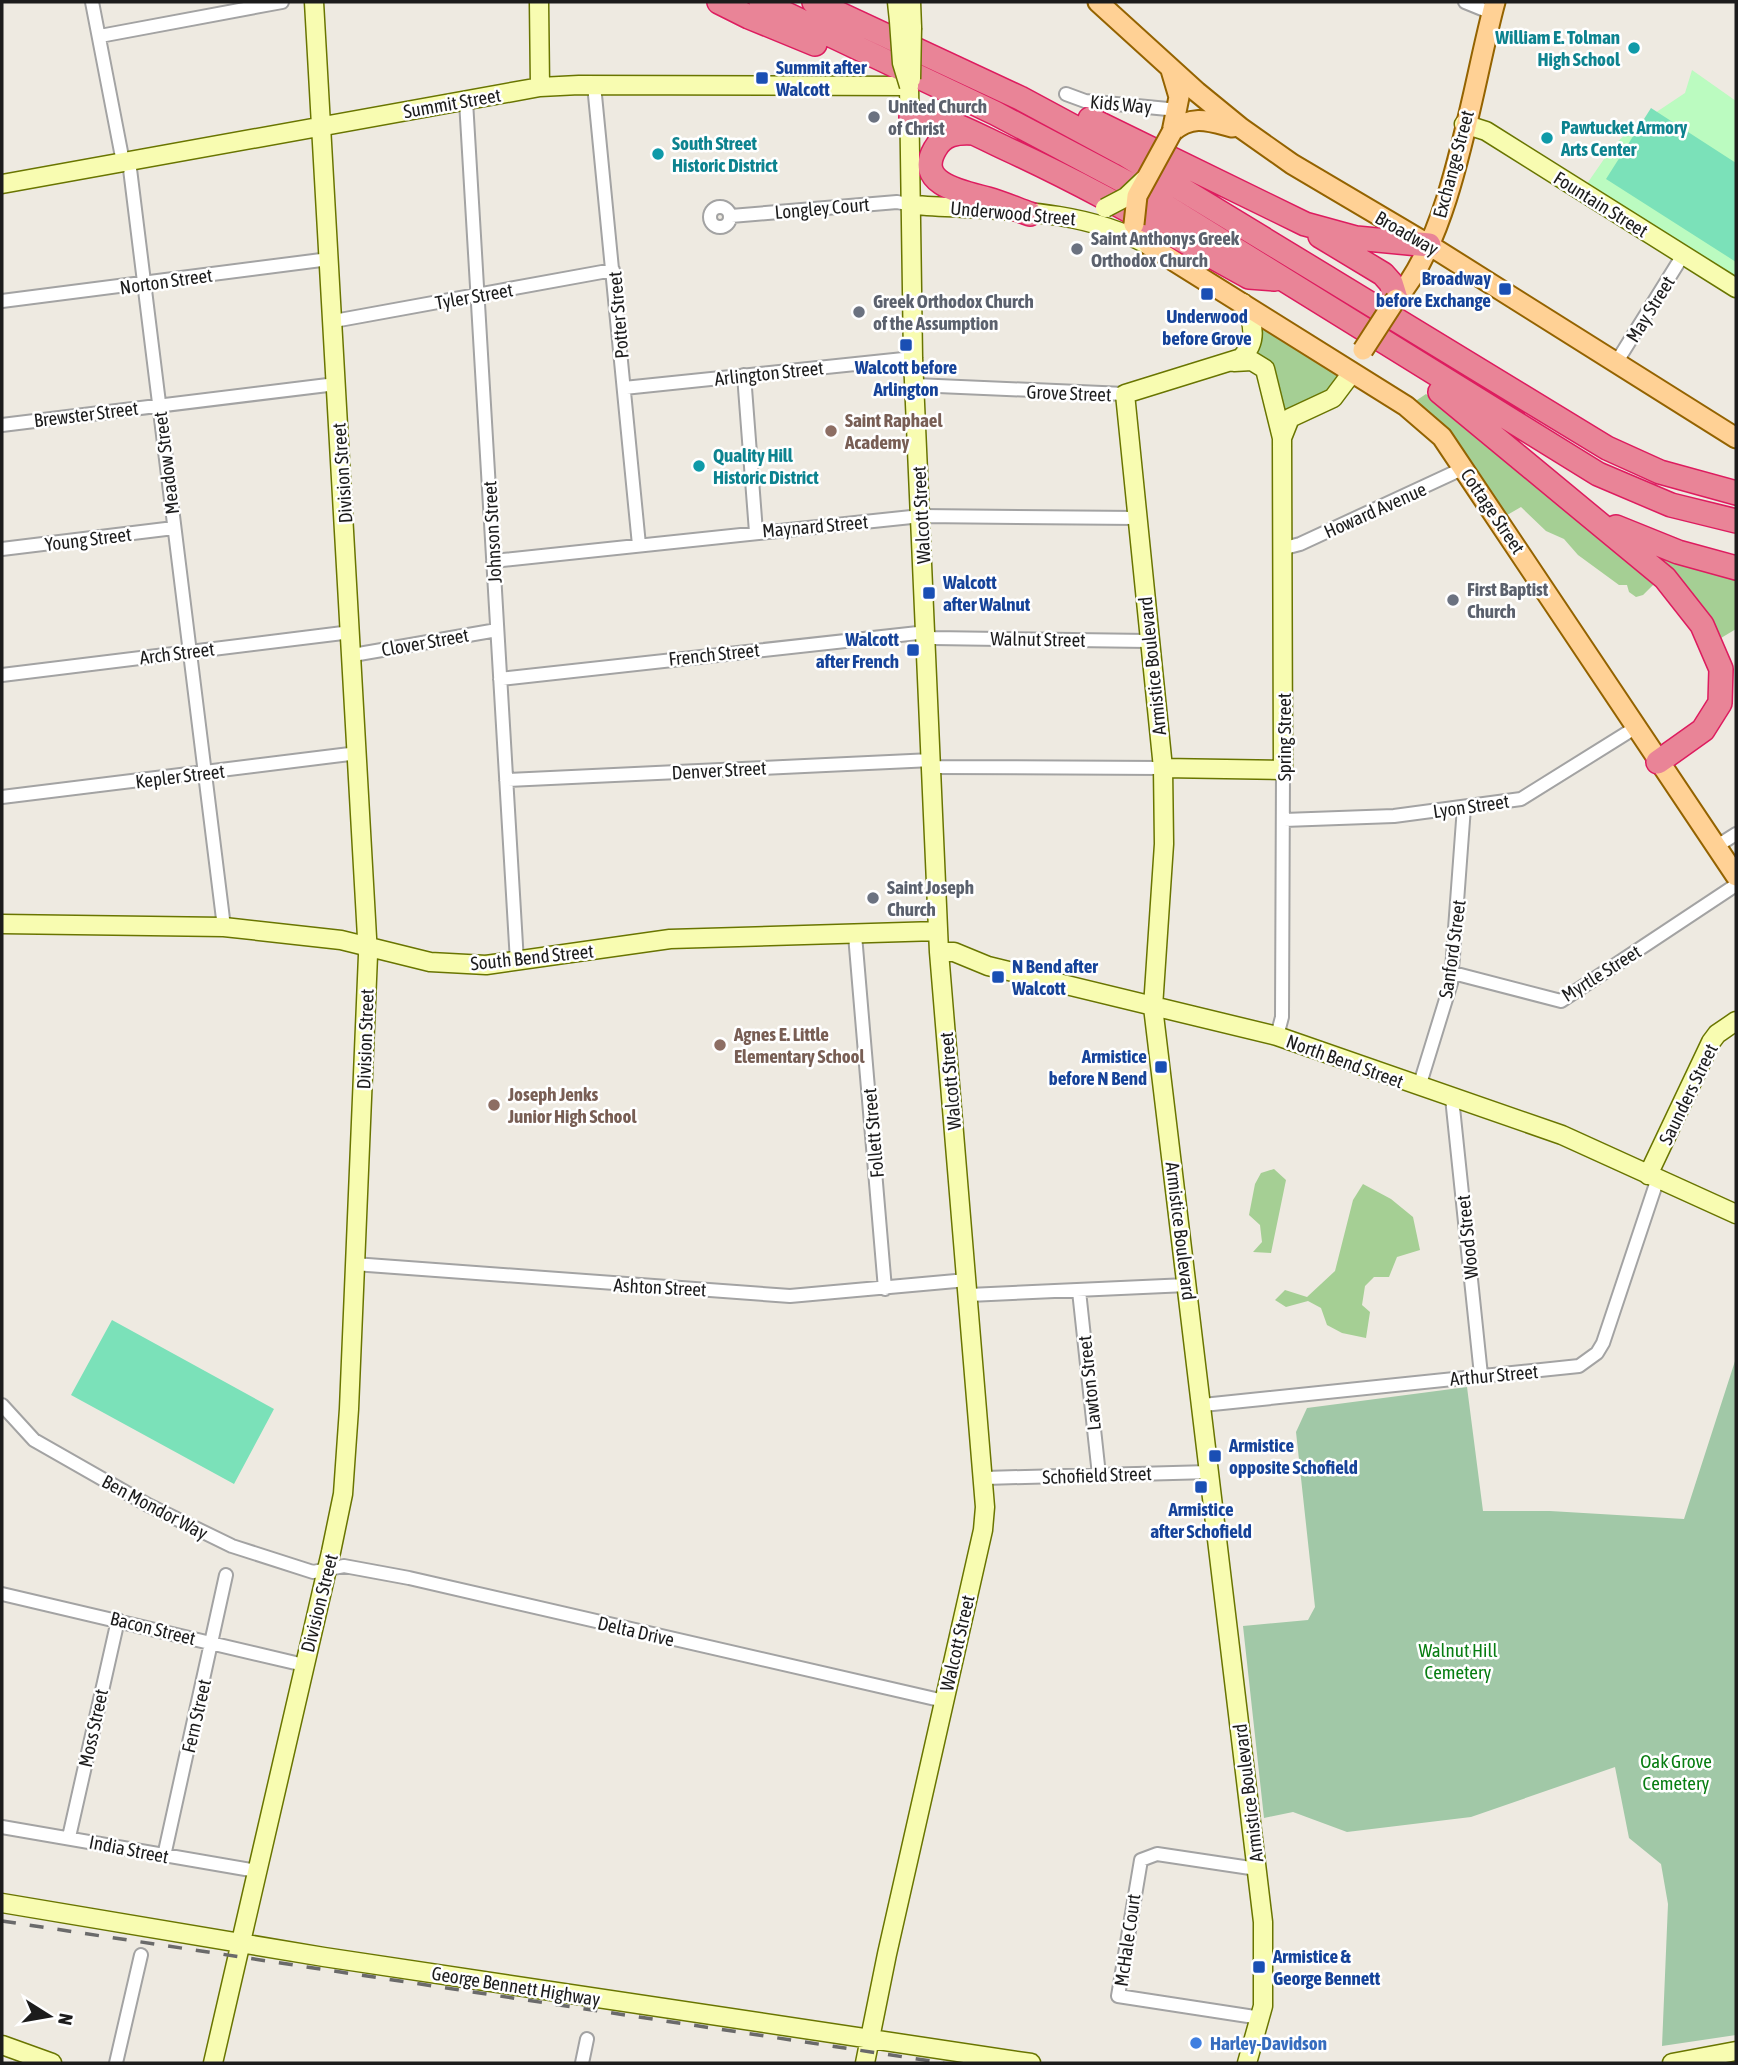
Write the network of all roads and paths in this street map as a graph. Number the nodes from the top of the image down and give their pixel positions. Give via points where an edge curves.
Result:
1 (92, 2) edge
2 (282, 2) edge
3 (314, 2) edge
4 (539, 2) edge
5 (719, 2) edge
6 (761, 2) edge
7 (814, 2) edge
8 (897, 2) edge
9 (911, 2) edge
10 (1098, 2) edge
11 (1465, 2) edge
12 (1493, 7) edge
13 (906, 25) junction
14 (100, 36) junction
15 (875, 56) junction
16 (1171, 68) junction
17 (594, 85) junction
18 (540, 87) junction
19 (905, 87) junction
20 (1066, 94) dead end
21 (1020, 98) junction
22 (466, 101) junction
23 (1178, 110) junction
24 (911, 117) junction
25 (1464, 124) junction
26 (322, 128) junction
27 (1241, 128) junction
28 (1172, 132) junction
29 (973, 133) junction
30 (126, 163) junction
31 (1144, 180) junction
32 (2, 184) edge
33 (913, 205) junction
34 (1030, 214) junction
35 (731, 216) dead end
36 (1065, 217) junction
37 (1305, 224) junction
38 (1417, 241) junction
39 (1150, 246) junction
40 (1683, 256) junction
41 (329, 259) junction
42 (613, 270) junction
43 (1283, 280) junction
44 (146, 285) junction
45 (1736, 288) edge
46 (478, 295) junction
47 (1396, 299) junction
48 (2, 301) edge
49 (1243, 303) junction
50 (334, 321) junction
51 (1315, 349) junction
52 (1363, 350) junction
53 (1402, 354) junction
54 (914, 358) junction
55 (1234, 362) junction
56 (1616, 363) junction
57 (1351, 374) junction
58 (744, 375) junction
59 (336, 384) junction
60 (915, 385) junction
61 (624, 388) junction
62 (1125, 394) junction
63 (159, 405) junction
64 (2, 425) edge
65 (1282, 438) junction
66 (1736, 438) edge
67 (1464, 468) junction
68 (1736, 493) edge
69 (1583, 509) junction
70 (922, 516) junction
71 (1138, 518) junction
72 (1736, 522) edge
73 (174, 528) junction
74 (756, 532) junction
75 (639, 545) junction
76 (1284, 548) junction
77 (2, 550) edge
78 (493, 561) junction
79 (1736, 568) edge
80 (497, 629) junction
81 (351, 632) junction
82 (927, 636) junction
83 (1149, 640) junction
84 (191, 651) junction
85 (354, 655) junction
86 (2, 675) edge
87 (500, 679) junction
88 (1637, 726) junction
89 (358, 753) junction
90 (1658, 762) junction
91 (932, 764) junction
92 (1163, 768) junction
93 (1283, 770) junction
94 (205, 773) junction
95 (506, 780) junction
96 (2, 797) edge
97 (1464, 807) junction
98 (1284, 820) junction
99 (1736, 834) edge
100 (1717, 846) junction
101 (1736, 876) edge
102 (1736, 885) edge
103 (2, 924) edge
104 (223, 928) junction
105 (938, 931) junction
106 (855, 935) junction
107 (368, 945) junction
108 (939, 952) junction
109 (406, 955) junction
110 (517, 962) junction
111 (1453, 973) junction
112 (368, 981) junction
113 (1153, 1007) junction
114 (1736, 1021) edge
115 (1277, 1036) junction
116 (1419, 1087) junction
117 (1452, 1098) junction
118 (1653, 1176) junction
119 (1736, 1214) edge
120 (354, 1264) junction
121 (1187, 1285) junction
122 (968, 1288) junction
123 (885, 1289) junction
124 (1079, 1291) junction
125 (1481, 1375) junction
126 (2, 1405) edge
127 (1203, 1405) junction
128 (1210, 1472) junction
129 (1099, 1475) junction
130 (985, 1478) junction
131 (327, 1569) junction
132 (226, 1575) dead end
133 (2, 1594) edge
134 (118, 1620) junction
135 (213, 1643) junction
136 (304, 1665) junction
137 (944, 1701) junction
138 (2, 1828) edge
139 (69, 1838) junction
140 (164, 1856) junction
141 (1257, 1869) junction
142 (257, 1871) junction
143 (2, 1903) edge
144 (240, 1941) junction
145 (141, 1955) dead end
146 (1261, 2018) junction
147 (587, 2039) dead end
148 (871, 2040) junction
149 (1736, 2051) edge
150 (10, 2053) edge
151 (51, 2063) edge
152 (116, 2063) edge
153 (213, 2063) edge
154 (582, 2063) edge
155 (865, 2063) edge
156 (1031, 2063) edge
157 (1247, 2063) edge
158 (1672, 2063) edge

1 - 14 street, Meadow Street
2 - 14 street
3 - 26 main road, Division Street
4 - 18 main road
5 - 15 highway via 844,55
6 - 15 highway
7 - 21 highway
8 - 13 main road
9 - 13 main road, Walcott Street
10 - 16 main road, Broadway
11 - 12 street
12 - 25 main road, Exchange Street
13 - 19 main road, Walcott Street, bridge
14 - 30 street, Meadow Street
15 - 43 highway via 1099,168
16 - 23 main road via 1179,91
16 - 27 main road, Broadway
17 - 18 main road, Summit Street
17 - 19 main road, Summit Street
17 - 42 street, Potter Street
18 - 22 main road, Summit Street
19 - 24 main road, Walcott Street
20 - 23 street, Kids Way via 1091,102
21 - 37 highway via 1075,112
21 - 68 highway via 1175,184 1607,448 1669,475
22 - 26 main road, Summit Street
22 - 46 street, Johnson Street
23 - 28 main road
24 - 29 highway via 939,120
24 - 33 main road, Walcott Street
25 - 38 main road, Exchange Street via 1444,204
25 - 40 main road, Fountain Street via 1486,131
26 - 30 main road, Summit Street
26 - 41 main road, Division Street
27 - 28 main road via 1196,119
27 - 38 main road, Broadway
28 - 31 main road, bridge
29 - 34 highway via 950,135 938,144 931,162 936,178 951,190
29 - 43 highway via 1078,182 1249,277
30 - 32 main road, Summit Street
30 - 44 street, Meadow Street
31 - 36 main road, bridge via 1105,208
31 - 39 main road, bridge via 1134,204 1134,224
33 - 34 main road, Underwood Street
33 - 35 street, Longley Court via 897,202
33 - 54 main road, Walcott Street
34 - 36 main road, Underwood Street
36 - 39 main road, Underwood Street via 1114,228
37 - 38 highway via 1349,236
37 - 47 highway via 1383,274
38 - 47 main road, Exchange Street via 1416,274
38 - 56 main road, Broadway
39 - 49 main road, Cottage Street
40 - 45 main road, Fountain Street
40 - 56 street, May Street
41 - 44 street, Norton Street
41 - 50 main road, Division Street
42 - 46 street, Tyler Street
42 - 61 street, Potter Street
43 - 53 highway
44 - 48 street, Norton Street
44 - 63 street, Meadow Street
46 - 50 street, Tyler Street
46 - 78 street, Johnson Street
47 - 52 main road, Exchange Street, bridge
49 - 51 main road, Cottage Street
49 - 55 main road via 1252,321 1252,341
50 - 59 main road, Division Street
51 - 52 main road via 1338,355
51 - 57 main road, Cottage Street
52 - 57 main road, Exchange Street
53 - 69 highway via 1439,392
53 - 72 highway via 1615,483 1671,505
54 - 58 street, Arlington Street
54 - 60 main road, Walcott Street
55 - 62 main road, Grove Street
55 - 65 main road, Spring Street via 1252,361 1265,369
56 - 66 main road, Broadway
57 - 65 main road, Exchange Street via 1328,402 1290,418
57 - 67 main road, Cottage Street via 1422,417
58 - 61 street, Arlington Street
58 - 74 street
59 - 63 street, Brewster Street
59 - 81 main road, Division Street
60 - 62 street, Grove Street
60 - 70 main road, Walcott Street
61 - 75 street, Potter Street
62 - 71 main road, Armistice Boulevard
63 - 64 street, Brewster Street
63 - 73 street, Meadow Street
65 - 76 main road, Spring Street
67 - 76 street, Howard Avenue
67 - 88 main road, Cottage Street
69 - 79 highway via 1661,546
69 - 90 highway via 1679,592 1702,625 1719,662 1723,690 1715,715 1698,734
70 - 71 street, Maynard Street
70 - 74 street, Maynard Street
70 - 82 main road, Walcott Street
71 - 83 main road, Armistice Boulevard
73 - 77 street, Young Street
73 - 84 street, Meadow Street
74 - 75 street, Maynard Street
75 - 78 street, Maynard Street
76 - 93 main road, Spring Street
78 - 80 street, Johnson Street
80 - 85 street, Clover Street
80 - 87 street, Johnson Street
81 - 84 street, Arch Street
81 - 85 main road, Division Street
82 - 83 street, Walnut Street
82 - 87 street, French Street via 918,633
82 - 91 main road, Walcott Street
83 - 92 main road, Armistice Boulevard
84 - 86 street, Arch Street
84 - 94 street, Meadow Street
85 - 89 main road, Division Street
87 - 95 street, Johnson Street
88 - 90 main road, Cottage Street
88 - 97 street, Lyon Street via 1529,796
89 - 94 street, Kepler Street
89 - 107 main road, Division Street
90 - 100 main road, Cottage Street
91 - 92 street, Denver Street
91 - 95 street, Denver Street
91 - 105 main road, Walcott Street
92 - 93 main road, Denver Street
92 - 113 main road, Armistice Boulevard via 1164,844
93 - 98 street, Spring Street
94 - 96 street, Kepler Street
94 - 104 street, Meadow Street
95 - 110 street, Johnson Street
97 - 98 street, Lyon Street via 1384,817
97 - 111 street, Sanford Street
98 - 115 street, Spring Street via 1282,1017
99 - 100 street
100 - 101 main road, Cottage Street
102 - 111 street, Myrtle Street via 1561,1001
103 - 104 main road, South Bend Street
104 - 107 main road, South Bend Street
105 - 106 main road, South Bend Street
105 - 108 main road, Walcott Street
106 - 110 main road, South Bend Street via 670,939
106 - 123 street, Follett Street
107 - 109 main road, South Bend Street
107 - 112 main road, Division Street
108 - 113 main road, North Bend Street via 954,952 988,966
108 - 122 main road, Walcott Street
109 - 110 main road, South Bend Street via 455,964
109 - 112 main road
111 - 116 street, Sanford Street
112 - 120 main road, Division Street
113 - 115 main road, North Bend Street
113 - 121 main road, Armistice Boulevard
114 - 118 main road, Saunders Street via 1710,1042
115 - 116 main road, North Bend Street
116 - 117 main road, North Bend Street
117 - 118 main road, North Bend Street via 1562,1135
117 - 125 street, Wood Street
118 - 119 main road, North Bend Street
118 - 125 street, Arthur Street via 1597,1353 1579,1366 1564,1369
120 - 123 street, Ashton Street via 790,1296
120 - 131 main road, Division Street via 343,1494
121 - 124 street, Ashton Street
121 - 127 main road, Armistice Boulevard
122 - 123 street, Ashton Street
122 - 124 street, Ashton Street
122 - 130 main road, Walcott Street
124 - 129 street, Lawton Street
125 - 127 street, Arthur Street
126 - 131 street, Ben Mondor Way via 34,1440 191,1528 295,1569
127 - 128 main road, Armistice Boulevard
128 - 129 street, Schofield Street
128 - 141 main road, Armistice Boulevard
129 - 130 street, Schofield Street
130 - 137 main road, Walcott Street via 985,1523
131 - 136 main road, Division Street
131 - 137 street, Delta Drive via 344,1566 409,1578
132 - 135 street, Fern Street
133 - 134 street, Bacon Street
134 - 135 street, Bacon Street
134 - 139 street, Moss Street
135 - 136 street, Bacon Street
135 - 140 street, Fern Street
136 - 142 main road, Division Street
137 - 148 main road, Walcott Street
138 - 139 street, India Street
139 - 140 street, India Street
140 - 142 street, India Street
141 - 146 main road, Armistice Boulevard via 1265,1955
141 - 146 street, McHale Court via 1157,1854 1144,1857 1137,1874 1118,1996
142 - 144 main road, Division Street
143 - 144 main road, George Bennett Highway
144 - 148 main road, George Bennett Highway
144 - 153 main road, Division Street
145 - 152 street
146 - 157 main road, Armistice Boulevard
147 - 154 street
148 - 155 main road, Walcott Street
148 - 156 main road, George Bennett Highway
149 - 158 main road
150 - 151 main road

